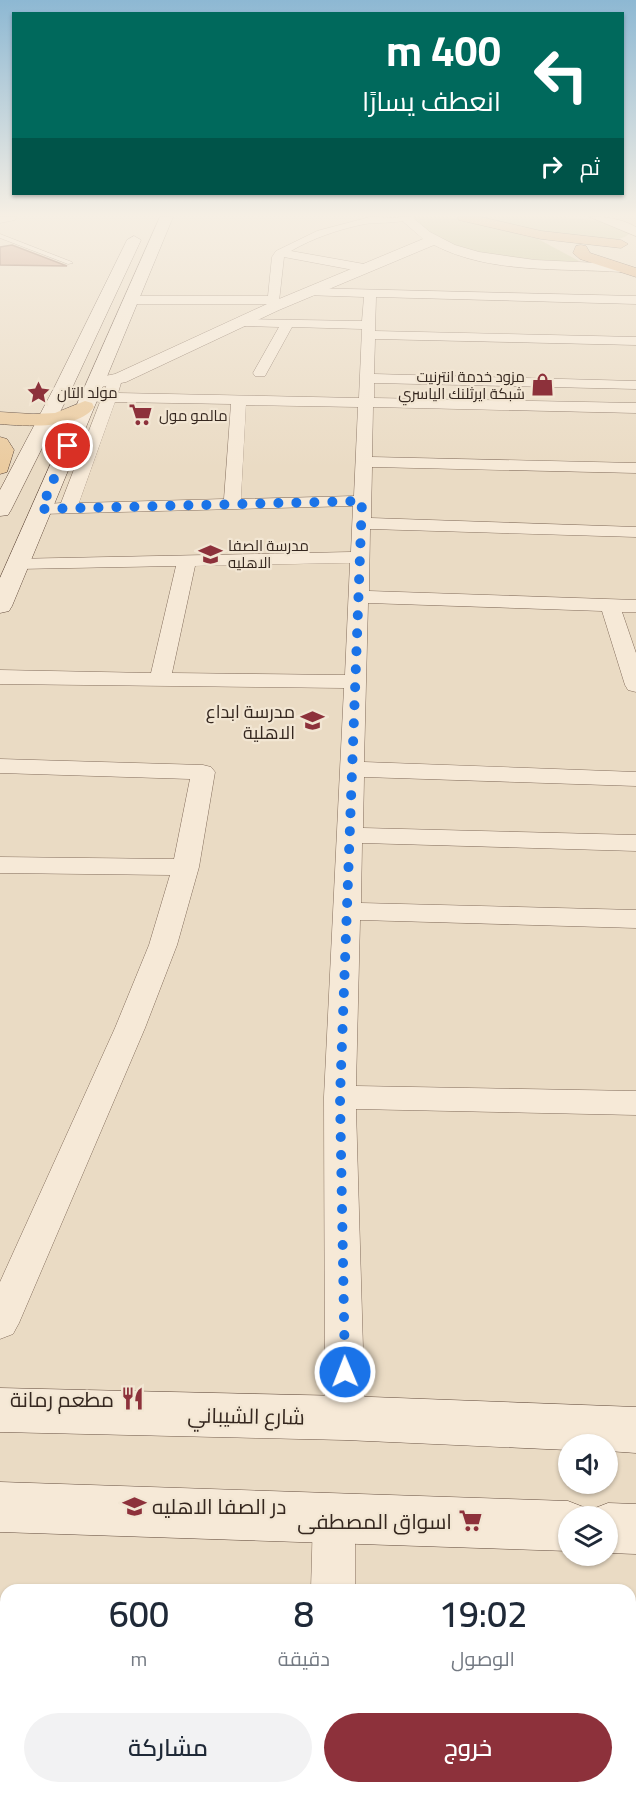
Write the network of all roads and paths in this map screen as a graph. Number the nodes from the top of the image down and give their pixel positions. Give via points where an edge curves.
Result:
1 (132, 300) edge
2 (105, 301) edge
3 (157, 301) edge
4 (273, 301) edge
5 (283, 301) edge
6 (370, 301) edge
7 (273, 304) junction
8 (243, 322) junction
9 (288, 323) junction
10 (369, 330) junction
11 (636, 340) edge
12 (260, 373) dead end
13 (115, 380) joint
14 (636, 385) edge
15 (367, 391) junction
16 (95, 396) junction
17 (239, 399) junction
18 (636, 408) edge
19 (0, 418) edge
20 (47, 420) junction
21 (0, 443) edge
22 (28, 454) junction
23 (64, 455) junction
24 (364, 462) junction
25 (0, 468) edge
26 (636, 468) edge
27 (232, 504) junction
28 (68, 508) junction
29 (41, 509) junction
30 (0, 510) edge
31 (362, 512) junction
32 (636, 532) edge
33 (360, 557) junction
34 (187, 560) junction
35 (18, 562) junction
36 (359, 597) junction
37 (610, 605) junction
38 (0, 606) edge
39 (636, 606) edge
40 (0, 677) edge
41 (160, 679) junction
42 (356, 682) junction
43 (636, 686) edge
44 (0, 766) edge
45 (352, 769) junction
46 (636, 778) edge
47 (350, 835) junction
48 (636, 843) edge
49 (0, 865) edge
50 (186, 867) junction
51 (347, 911) junction
52 (636, 919) edge
53 (340, 1097) junction
54 (636, 1103) edge
55 (0, 1323) edge
56 (0, 1410) edge
57 (345, 1418) junction
58 (636, 1430) edge
59 (0, 1507) edge
60 (334, 1518) junction
61 (558, 1526) edge
62 (618, 1528) edge
63 (636, 1529) edge
64 (333, 1584) edge

1 - 16 main road
2 - 20 main road
3 - 7 street
4 - 7 street
5 - 7 main road
6 - 10 street
7 - 8 main road
8 - 9 street
8 - 13 main road
9 - 10 street
9 - 12 street
10 - 11 street
10 - 15 street
13 - 16 street
14 - 15 street
15 - 17 street
15 - 18 street
15 - 24 street
16 - 17 street
16 - 20 main road via 66,416
16 - 23 main road
16 - 28 street
17 - 27 street
19 - 20 main road
20 - 22 main road
21 - 25 main road via 4,450
22 - 23 main road via 49,446 62,450
22 - 30 main road
23 - 29 main road
24 - 26 street
24 - 31 street
27 - 28 street
27 - 31 street
28 - 29 street
29 - 35 main road
31 - 32 street
31 - 33 street
33 - 34 street
33 - 36 street
34 - 35 street
34 - 41 street
35 - 38 main road
36 - 37 street
36 - 42 street
37 - 39 street
37 - 43 street
40 - 41 street
41 - 42 street
42 - 45 street
44 - 50 street via 203,772
45 - 46 street
45 - 47 street
47 - 48 street
47 - 51 street
49 - 50 street
50 - 55 street via 155,966
51 - 52 street
51 - 53 street
53 - 54 street
53 - 57 street
56 - 57 main road, شارع الشيباني
57 - 58 main road, شارع الشيباني
59 - 60 main road
60 - 61 main road
60 - 64 street
62 - 63 main road

